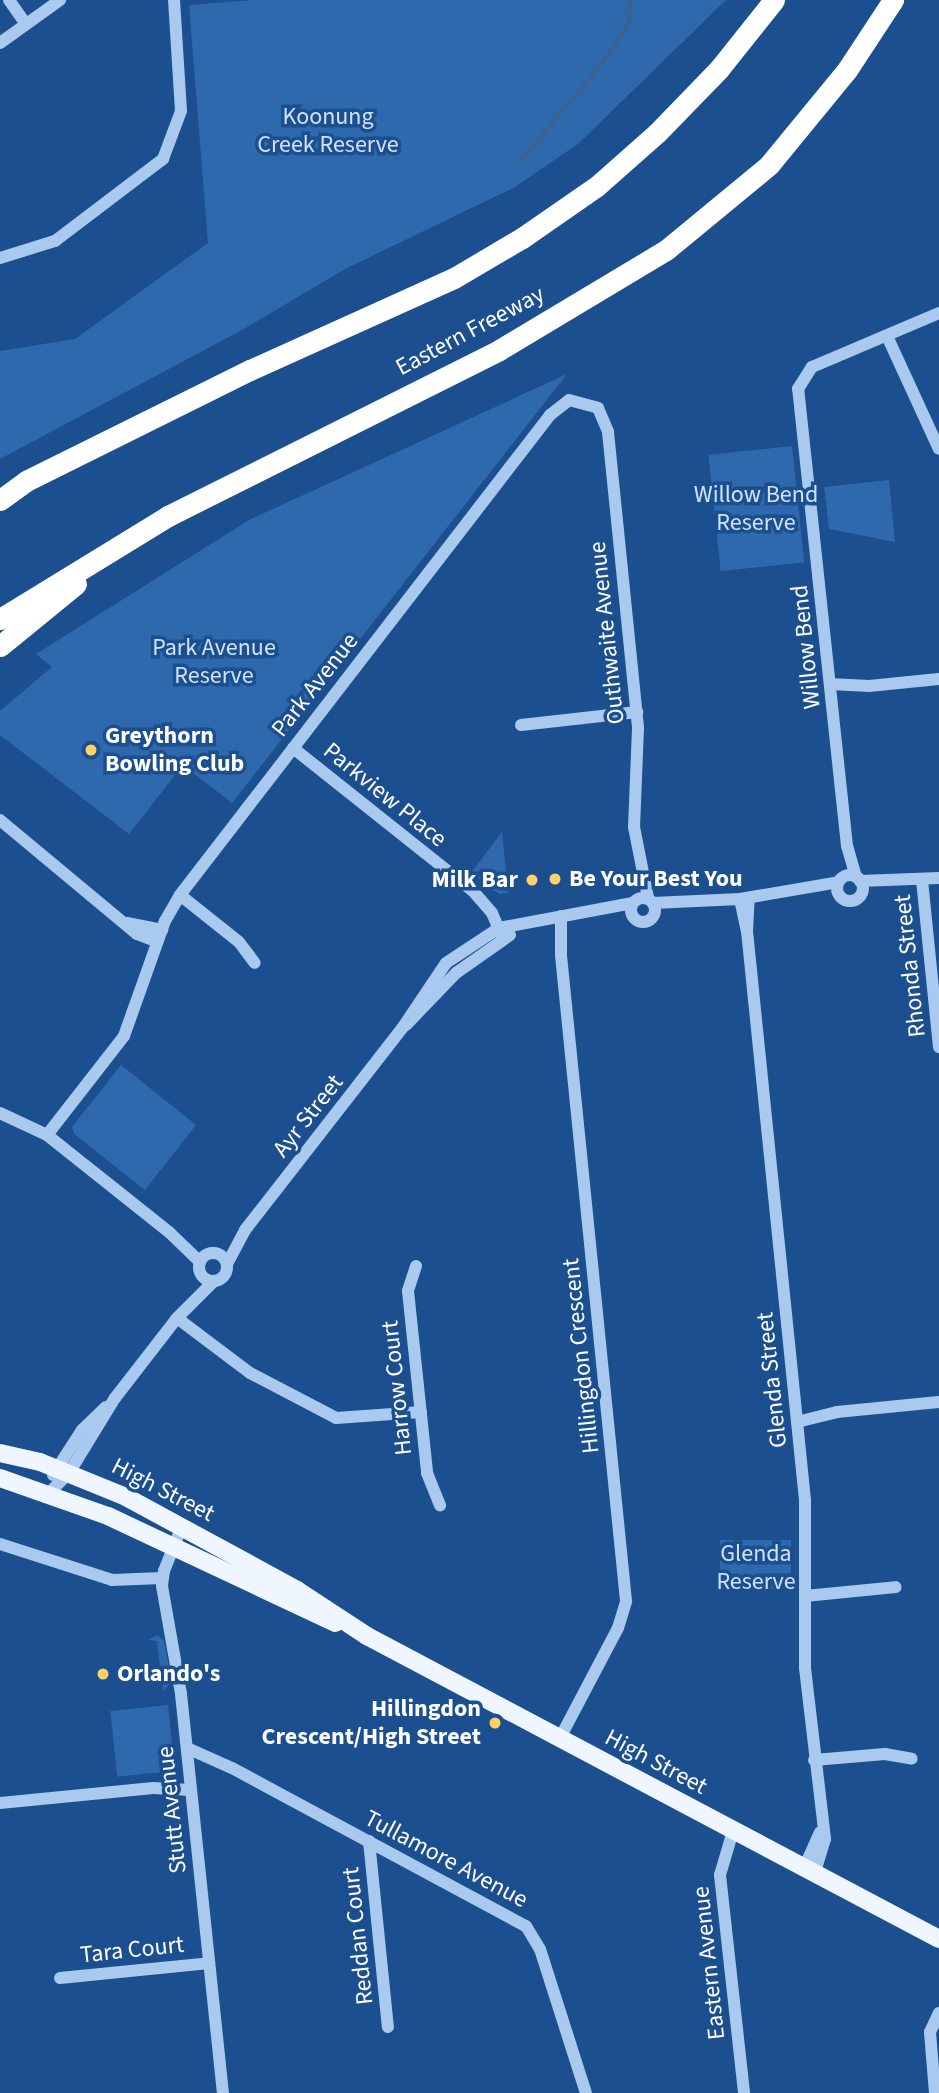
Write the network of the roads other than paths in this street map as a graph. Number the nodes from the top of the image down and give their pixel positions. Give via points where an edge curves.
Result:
1 (9, 0) edge
2 (60, 0) edge
3 (174, 0) edge
4 (774, 0) edge
5 (893, 0) edge
6 (26, 24) junction
7 (0, 43) edge
8 (0, 258) edge
9 (939, 313) edge
10 (887, 336) junction
11 (587, 402) joint
12 (939, 449) edge
13 (0, 500) edge
14 (168, 516) junction
15 (0, 619) edge
16 (0, 646) edge
17 (939, 680) edge
18 (831, 690) junction
19 (636, 712) junction
20 (521, 724) dead end
21 (293, 748) junction
22 (0, 820) edge
23 (939, 878) edge
24 (850, 880) junction
25 (922, 880) junction
26 (895, 882) junction
27 (805, 891) junction
28 (180, 895) junction
29 (861, 895) junction
30 (841, 897) junction
31 (744, 898) junction
32 (644, 904) junction
33 (598, 913) junction
34 (556, 917) junction
35 (634, 918) junction
36 (501, 933) junction
37 (160, 936) junction
38 (255, 963) dead end
39 (939, 1047) edge
40 (0, 1113) edge
41 (47, 1135) junction
42 (245, 1230) junction
43 (227, 1264) junction
44 (207, 1265) junction
45 (416, 1266) dead end
46 (177, 1318) junction
47 (939, 1402) edge
48 (421, 1412) junction
49 (796, 1416) junction
50 (0, 1453) edge
51 (62, 1470) junction
52 (0, 1478) edge
53 (50, 1492) junction
54 (440, 1505) dead end
55 (182, 1526) junction
56 (0, 1544) edge
57 (173, 1546) junction
58 (162, 1578) junction
59 (896, 1587) dead end
60 (805, 1597) junction
61 (368, 1636) junction
62 (560, 1738) junction
63 (187, 1748) junction
64 (912, 1759) dead end
65 (814, 1760) junction
66 (190, 1783) junction
67 (0, 1802) edge
68 (733, 1831) junction
69 (369, 1841) junction
70 (809, 1871) junction
71 (922, 1932) junction
72 (939, 1939) edge
73 (939, 1945) edge
74 (209, 1963) junction
75 (60, 1978) dead end
76 (939, 2013) edge
77 (388, 2027) dead end
78 (223, 2093) edge
79 (586, 2093) edge
80 (744, 2093) edge
81 (935, 2093) edge

1 - 6 street
2 - 6 street
3 - 8 street via 181,111 169,149 149,173 55,241
4 - 13 highway via 719,69 657,133 597,186 522,239 454,278 250,370 26,481
5 - 14 highway, Eastern Freeway via 847,70 769,165 666,250 499,349
6 - 7 street
9 - 10 street, Willow Bend
10 - 12 street
10 - 18 street, Willow Bend via 849,354 808,384 806,444
11 - 19 street, Outhwaite Avenue via 602,413 608,432
11 - 21 street, Park Avenue via 569,400 550,415
14 - 15 highway, Eastern Freeway
14 - 16 highway
17 - 18 street
18 - 24 street, Willow Bend
19 - 20 street
19 - 32 street, Outhwaite Avenue via 633,804
21 - 28 street, Park Avenue
21 - 36 street, Parkview Place via 473,891
22 - 37 street via 27,847 127,923
23 - 25 street, Ayr Street
24 - 26 street, Ayr Street
24 - 27 street, Ayr Street
24 - 29 street
24 - 30 street
25 - 26 street, Ayr Street
25 - 39 street, Rhonda Street
26 - 29 street, Ayr Street
27 - 30 street, Ayr Street
27 - 31 street, Ayr Street
28 - 37 street, Park Avenue
28 - 38 street via 233,937
29 - 30 street, Ayr Street via 852,901
31 - 32 street, Ayr Street
31 - 49 street, Glenda Street
32 - 33 street, Ayr Street
32 - 35 street, Outhwaite Avenue
32 - 35 street, Ayr Street via 644,922
33 - 34 street, Ayr Street
33 - 35 street, Ayr Street
34 - 36 street, Ayr Street
34 - 62 street, Hillingdon Crescent via 626,1601 618,1628
36 - 42 street, Ayr Street via 446,963 403,1027
37 - 41 street, Park Avenue via 124,1036
40 - 41 street
41 - 44 street
42 - 43 street, Ayr Street
42 - 44 street, Ayr Street
43 - 44 street
43 - 44 street, Ayr Street via 224,1276
44 - 46 street, Ayr Street
45 - 48 street, Harrow Court via 408,1291
46 - 48 street via 250,1373 336,1418
46 - 51 street, Ayr Street
47 - 49 street
48 - 54 street, Harrow Court via 427,1474
49 - 60 street, Glenda Street via 805,1500
50 - 51 main road, High Street
51 - 53 street, Ayr Street
51 - 55 main road, High Street
52 - 53 main road, High Street
53 - 57 main road, High Street
55 - 57 street, Stutt Avenue
55 - 61 main road, High Street
56 - 58 street via 112,1580
57 - 58 street, Stutt Avenue
57 - 61 main road, High Street via 297,1609
58 - 63 street, Stutt Avenue
59 - 60 street
60 - 65 street, Glenda Street via 805,1668
61 - 62 main road, High Street
62 - 68 main road, High Street
63 - 66 street, Stutt Avenue
63 - 69 street, Tullamore Avenue
64 - 65 street via 885,1754
65 - 70 street, Glenda Street via 821,1825
66 - 67 street
66 - 74 street, Stutt Avenue
68 - 70 main road, High Street
68 - 80 street, Eastern Avenue via 720,1875
69 - 77 street, Reddan Court
69 - 79 street, Tullamore Avenue via 517,1920 532,1933
70 - 71 main road, High Street
71 - 72 main road, High Street
71 - 73 main road, High Street
74 - 75 street, Tara Court
74 - 78 street, Stutt Avenue
76 - 81 street via 930,2032

